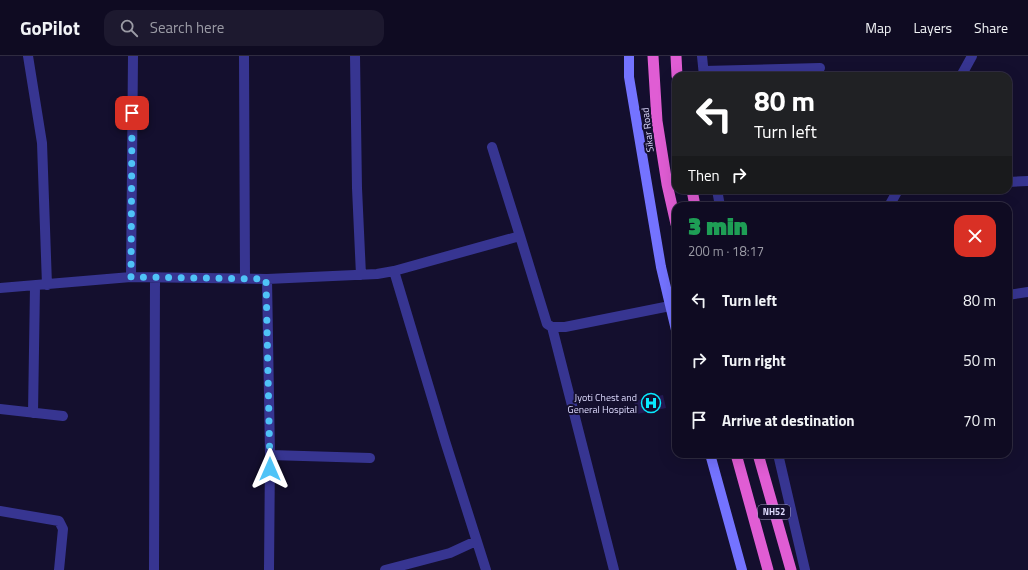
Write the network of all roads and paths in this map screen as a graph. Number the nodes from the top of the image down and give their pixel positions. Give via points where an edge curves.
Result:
1 (28, 56) edge
2 (133, 56) edge
3 (244, 56) edge
4 (355, 56) edge
5 (629, 56) edge
6 (653, 56) edge
7 (676, 56) edge
8 (702, 56) edge
9 (972, 56) edge
10 (820, 68) dead end
11 (677, 72) edge
12 (704, 72) edge
13 (743, 72) edge
14 (963, 72) edge
15 (492, 147) dead end
16 (1028, 181) edge
17 (1012, 182) edge
18 (672, 206) edge
19 (520, 236) junction
20 (394, 271) junction
21 (361, 275) junction
22 (131, 277) junction
23 (155, 278) junction
24 (245, 279) junction
25 (266, 279) junction
26 (47, 285) junction
27 (35, 286) junction
28 (0, 288) edge
29 (1028, 292) edge
30 (1012, 294) edge
31 (670, 306) junction
32 (672, 314) edge
33 (552, 327) junction
34 (0, 409) edge
35 (33, 413) junction
36 (64, 416) dead end
37 (270, 455) junction
38 (370, 458) dead end
39 (711, 458) edge
40 (737, 458) edge
41 (759, 458) edge
42 (779, 458) edge
43 (0, 512) edge
44 (476, 541) junction
45 (59, 570) edge
46 (154, 570) edge
47 (269, 570) edge
48 (385, 570) edge
49 (486, 570) edge
50 (614, 570) edge
51 (742, 570) edge
52 (768, 570) edge
53 (791, 570) edge
54 (805, 570) edge

1 - 26 street via 42,143
2 - 22 street
3 - 24 street
4 - 21 street
5 - 31 main road via 629,77
6 - 18 highway, Sikar Road via 657,121
7 - 11 highway
8 - 12 street
9 - 14 street
10 - 13 street
15 - 19 street
16 - 17 street
19 - 20 street
19 - 33 street via 547,324
20 - 21 street
20 - 44 street
21 - 25 street
22 - 23 street
22 - 26 street
23 - 24 street
23 - 46 street
24 - 25 street
25 - 37 street
26 - 27 street
27 - 28 street
27 - 35 street
29 - 30 street
31 - 32 main road
31 - 33 street via 564,327
33 - 50 street
34 - 35 street
35 - 36 street
37 - 38 street
37 - 47 street
39 - 51 main road
40 - 52 highway, NH52
41 - 53 highway, NH52
42 - 54 street
43 - 45 street via 59,521 63,529
44 - 48 street via 450,553
44 - 49 street

